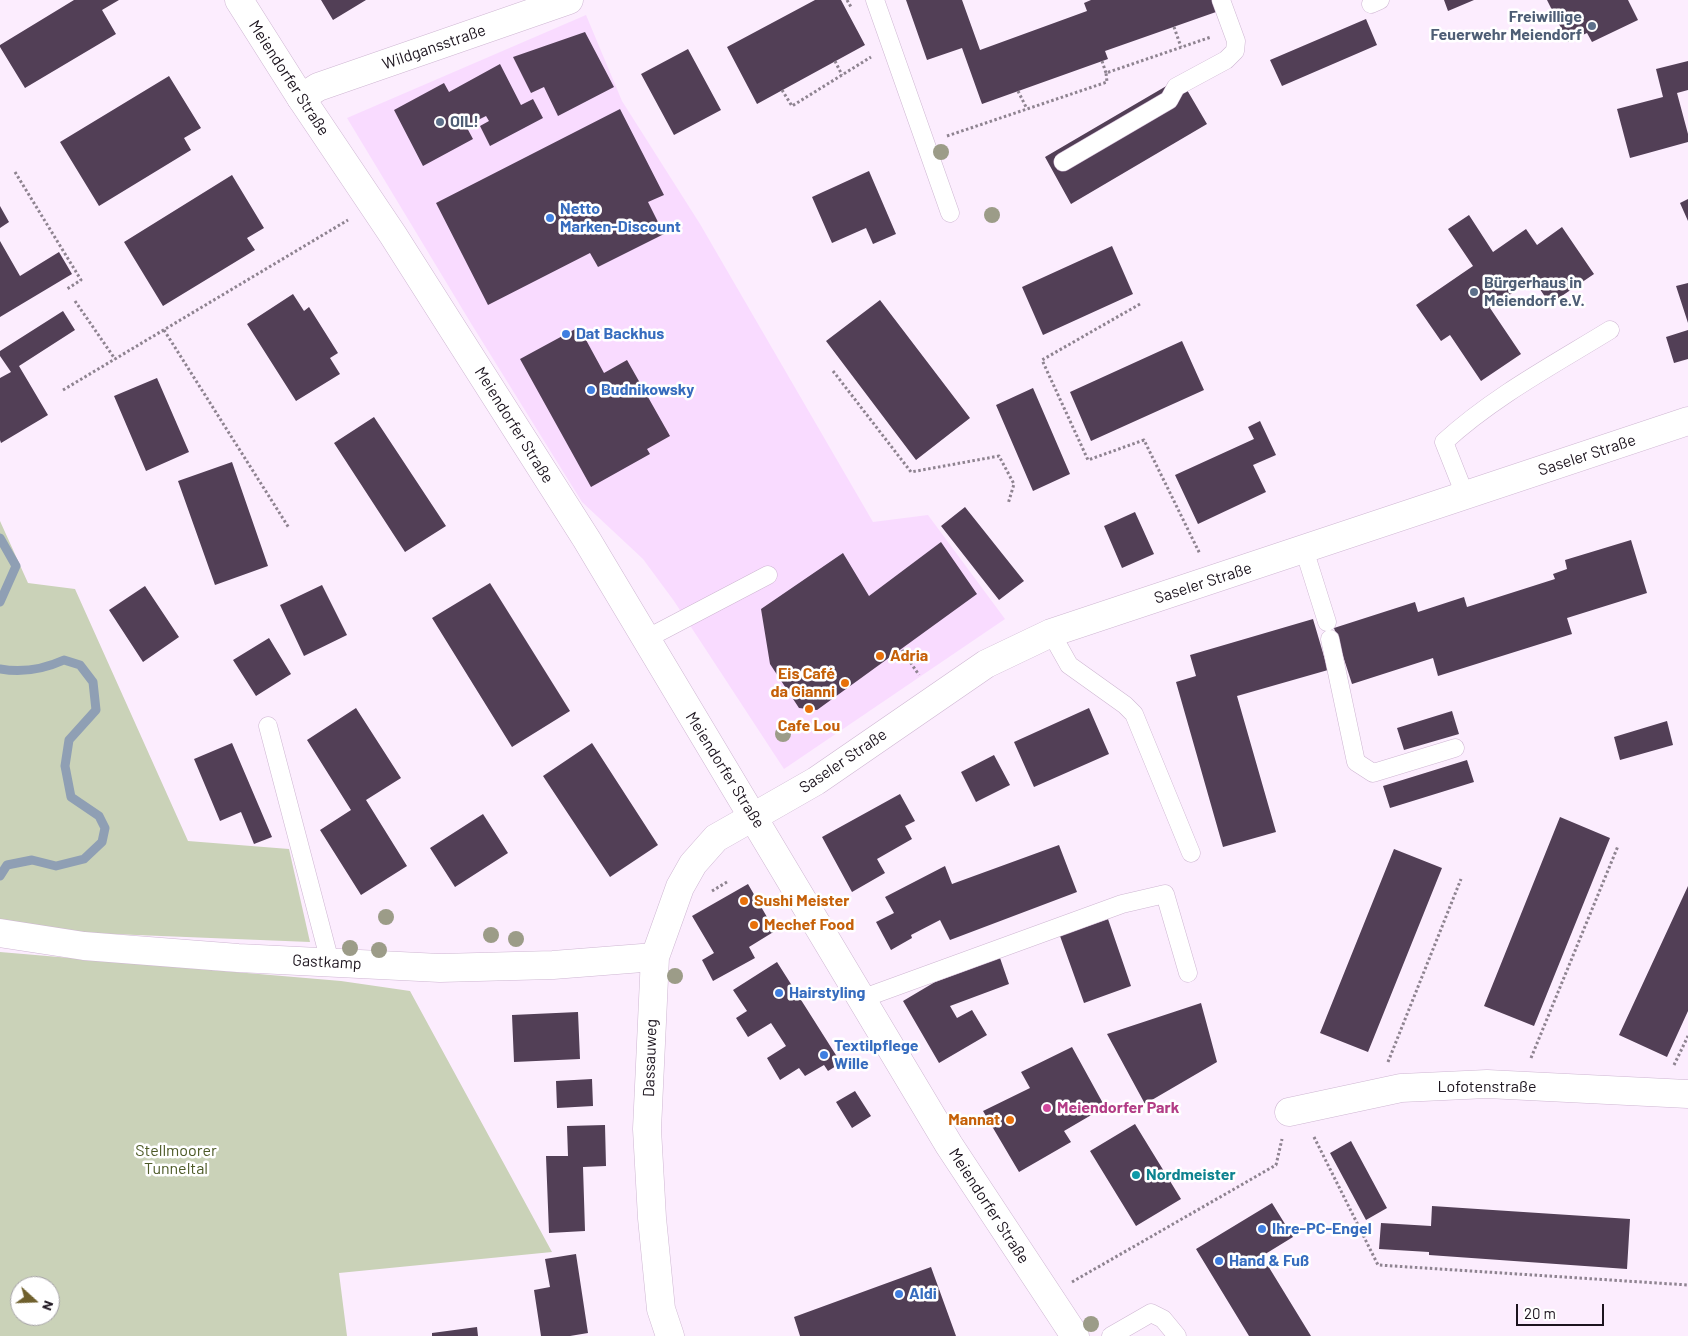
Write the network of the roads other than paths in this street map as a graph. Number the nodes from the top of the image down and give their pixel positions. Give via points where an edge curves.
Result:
1 (239, 0) edge
2 (569, 0) edge
3 (875, 0) edge
4 (1221, 0) edge
5 (301, 98) junction
6 (1063, 162) dead end
7 (950, 213) dead end
8 (1610, 330) dead end
9 (1688, 421) edge
10 (1465, 495) junction
11 (1304, 550) junction
12 (768, 575) dead end
13 (1051, 634) junction
14 (646, 639) junction
15 (268, 726) dead end
16 (1455, 748) dead end
17 (753, 816) junction
18 (1191, 853) dead end
19 (0, 934) edge
20 (654, 957) junction
21 (330, 962) junction
22 (1188, 973) dead end
23 (861, 999) junction
24 (1688, 1094) edge
25 (1294, 1111) road end
26 (670, 1336) edge
27 (1075, 1336) edge
28 (1111, 1336) edge
29 (1178, 1336) edge

1 - 5 street, Meiendorfer Straße
2 - 5 street, Wildgansstraße via 318,87
3 - 7 lane
4 - 6 lane via 1236,41 1235,51 1226,60 1176,87 1169,100
5 - 14 street, Meiendorfer Straße via 508,415
8 - 10 lane via 1518,387 1444,442
9 - 10 street, Saseler Straße
10 - 11 street, Saseler Straße
11 - 13 street, Saseler Straße
11 - 16 lane via 1328,630 1356,762 1373,772
12 - 14 lane
13 - 17 street, Saseler Straße via 986,664 816,781
13 - 18 lane via 1069,665 1134,714
14 - 17 street, Meiendorfer Straße
15 - 21 lane
17 - 20 street, Dassauweg via 716,838 693,864 680,887
17 - 23 street, Meiendorfer Straße
19 - 21 street, Gastkamp via 84,946
20 - 21 street, Gastkamp via 553,965 440,968
20 - 26 street, Dassauweg via 647,1129 661,1309
22 - 23 lane via 1165,894 1122,904
23 - 27 street, Meiendorfer Straße via 949,1145
24 - 25 street, Lofotenstraße via 1487,1084 1411,1088
28 - 29 lane via 1150,1313 1163,1319

